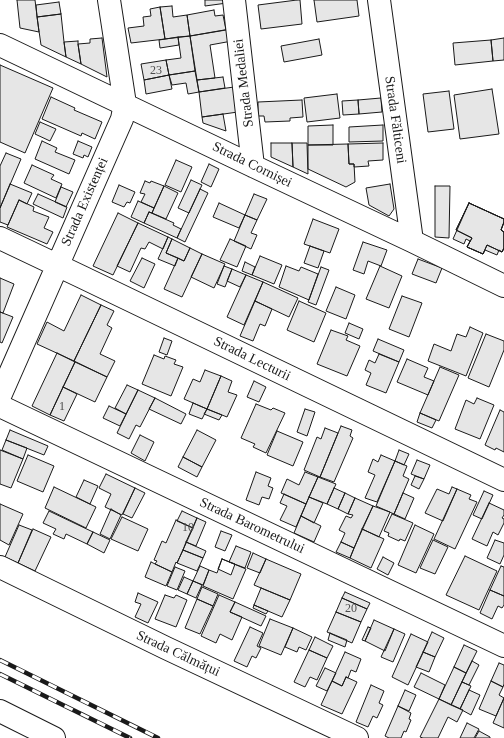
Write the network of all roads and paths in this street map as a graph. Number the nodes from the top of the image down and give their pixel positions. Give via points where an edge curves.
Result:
1 (109, 0) edge
2 (234, 0) edge
3 (379, 0) edge
4 (0, 45) edge
5 (125, 104) junction
6 (254, 166) junction
7 (0, 238) edge
8 (412, 241) junction
9 (57, 265) junction
10 (504, 286) edge
11 (0, 396) edge
12 (0, 406) edge
13 (504, 480) edge
14 (0, 567) edge
15 (504, 646) edge
16 (0, 711) edge
17 (54, 738) edge
18 (356, 738) edge

1 - 5 street, Strada Existenței
2 - 6 street, Strada Medaliei
3 - 8 street, Strada Fălticeni
4 - 5 street, Strada Cornișei
5 - 6 street, Strada Cornișei
5 - 9 street, Strada Existenței via 122,119
6 - 8 street, Strada Cornișei
7 - 9 street, Strada Lecturii
8 - 10 street, Strada Cornișei
9 - 11 street, Strada Existenței
9 - 13 street, Strada Lecturii
12 - 15 street, Strada Barometrului
14 - 18 street, Strada Călmățui
16 - 17 street

